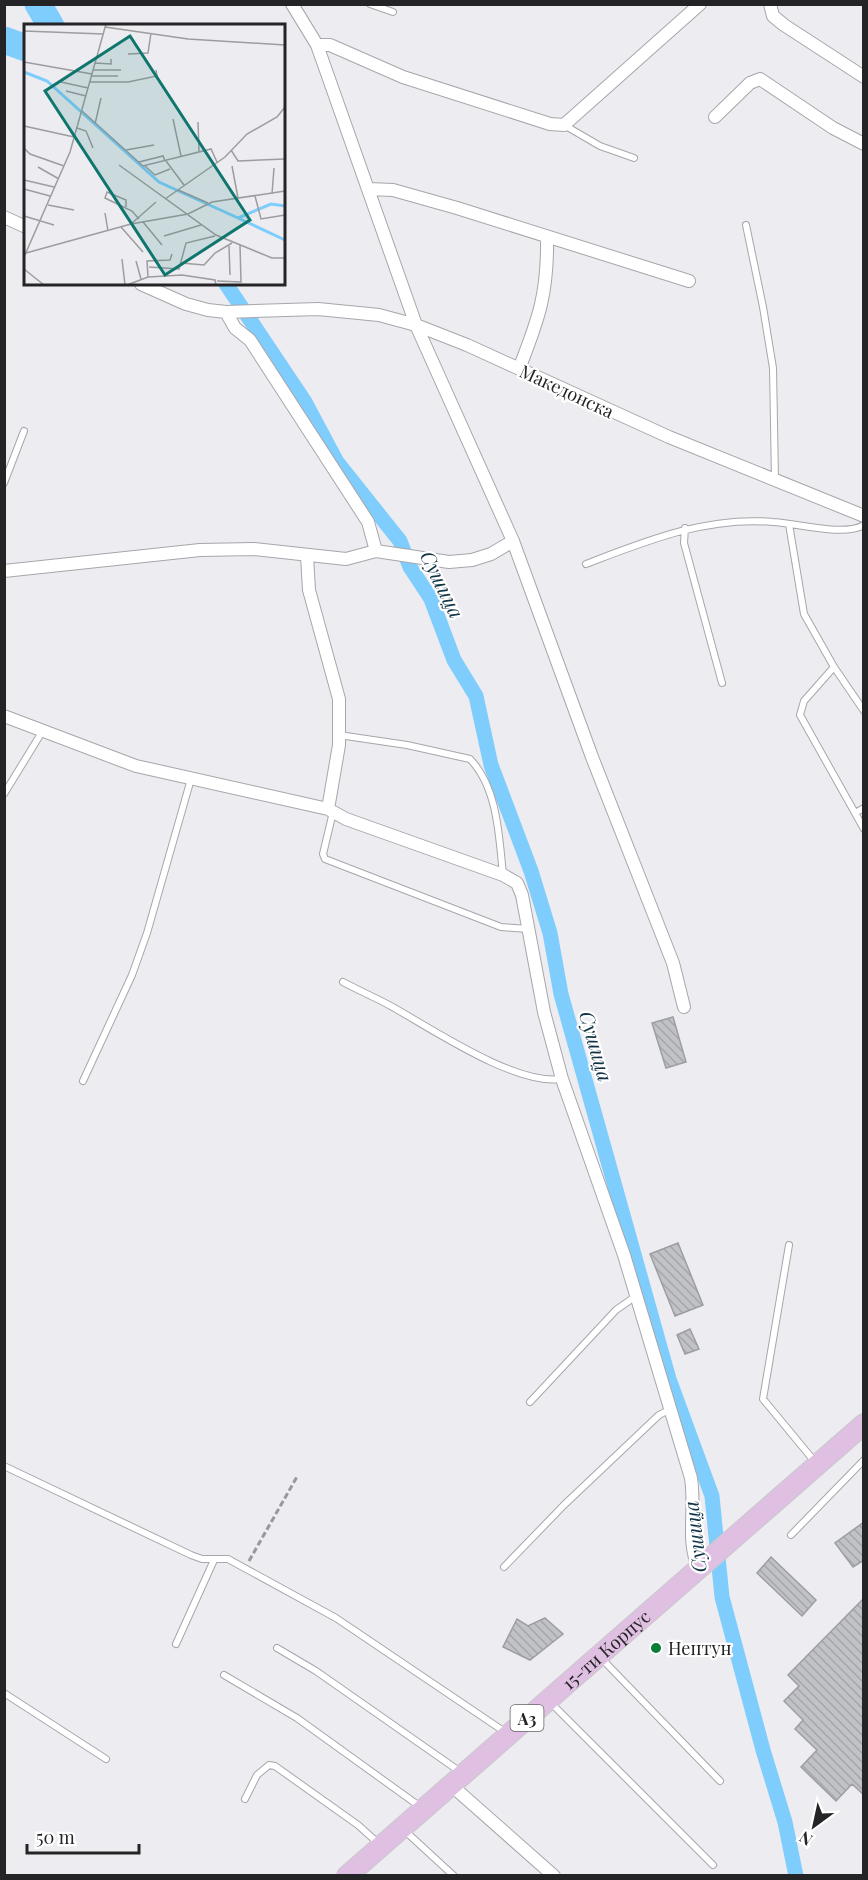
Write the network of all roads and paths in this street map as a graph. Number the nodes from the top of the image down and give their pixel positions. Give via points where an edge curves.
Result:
1 (292, 4) edge
2 (370, 4) edge
3 (770, 4) edge
4 (695, 6) edge
5 (393, 12) dead end
6 (317, 45) junction
7 (864, 77) edge
8 (715, 117) dead end
9 (564, 125) junction
10 (864, 144) edge
11 (634, 158) dead end
12 (369, 189) junction
13 (4, 217) edge
14 (746, 225) dead end
15 (24, 226) edge
16 (548, 237) junction
17 (688, 281) dead end
18 (143, 285) edge
19 (226, 312) junction
20 (416, 325) junction
21 (519, 369) junction
22 (24, 431) dead end
23 (775, 480) junction
24 (4, 483) edge
25 (864, 516) edge
26 (789, 524) junction
27 (864, 525) edge
28 (685, 528) junction
29 (513, 541) junction
30 (376, 552) junction
31 (307, 556) junction
32 (586, 564) dead end
33 (4, 571) edge
34 (834, 668) junction
35 (722, 683) dead end
36 (864, 711) edge
37 (4, 716) edge
38 (42, 732) junction
39 (339, 735) junction
40 (191, 779) junction
41 (4, 794) edge
42 (864, 808) edge
43 (331, 811) junction
44 (855, 813) junction
45 (864, 829) edge
46 (503, 874) junction
47 (528, 929) junction
48 (343, 982) dead end
49 (684, 1007) dead end
50 (562, 1079) junction
51 (83, 1081) dead end
52 (789, 1245) dead end
53 (637, 1296) junction
54 (530, 1402) dead end
55 (669, 1410) junction
56 (864, 1424) edge
57 (864, 1460) edge
58 (817, 1465) junction
59 (4, 1466) edge
60 (298, 1475) dead end
61 (791, 1535) dead end
62 (214, 1560) junction
63 (703, 1565) junction
64 (504, 1567) dead end
65 (245, 1568) junction
66 (176, 1644) dead end
67 (277, 1648) dead end
68 (598, 1656) junction
69 (224, 1675) dead end
70 (4, 1693) edge
71 (548, 1700) junction
72 (508, 1734) junction
73 (106, 1759) dead end
74 (457, 1779) junction
75 (720, 1781) dead end
76 (245, 1799) dead end
77 (422, 1809) junction
78 (401, 1828) junction
79 (381, 1846) junction
80 (713, 1865) dead end
81 (347, 1875) edge
82 (454, 1875) edge
83 (554, 1875) edge

1 - 6 street
2 - 5 lane
3 - 7 street via 773,16 784,25
4 - 9 street
6 - 9 street via 330,45 404,77 550,124
6 - 12 street
8 - 10 street via 750,83 760,79
9 - 11 lane via 600,146
12 - 16 street via 393,190
12 - 20 street
13 - 15 street
14 - 23 lane via 773,368
16 - 17 street
16 - 21 street via 544,300
18 - 19 street, Македонска via 186,304
19 - 20 street, Македонска via 318,309 369,314
19 - 30 street via 235,328 250,340 368,522
20 - 21 street, Македонска
20 - 29 street
21 - 23 street, Македонска
22 - 24 lane
23 - 25 street, Македонска
26 - 27 lane via 839,529
26 - 28 lane via 770,521
26 - 34 lane via 804,614
28 - 32 lane
28 - 35 lane via 684,543
29 - 30 street via 491,554 448,562
29 - 49 street via 673,963
30 - 31 street via 346,559
31 - 33 street via 255,549 200,550
31 - 39 street via 310,598 339,699
34 - 36 lane
34 - 44 lane via 804,700 800,716
37 - 38 street
38 - 40 street via 136,766
38 - 41 lane
39 - 43 street
39 - 46 lane via 471,759 492,797
40 - 43 street
40 - 51 lane via 147,933
42 - 44 lane
43 - 46 street
43 - 47 lane via 325,859 501,927
44 - 45 lane
46 - 47 street via 520,889
47 - 50 street
48 - 50 lane via 513,1070 538,1079
50 - 53 street
52 - 58 lane via 763,1399
53 - 54 lane via 616,1310
53 - 55 street
55 - 63 street via 691,1478 695,1511 691,1554
55 - 64 lane via 572,1497
56 - 58 main road, 15-ти Корпус / A3
57 - 61 lane
58 - 63 main road, 15-ти Корпус / A3
59 - 62 lane via 190,1555
60 - 65 path
62 - 65 lane via 228,1559
62 - 66 lane
63 - 68 main road, 15-ти Корпус / A3
65 - 72 lane via 336,1618
67 - 74 lane via 316,1671
68 - 71 main road, 15-ти Корпус / A3
68 - 75 lane
69 - 77 lane via 297,1718
70 - 73 lane
71 - 72 main road, 15-ти Корпус / A3
71 - 80 lane
72 - 74 main road, 15-ти Корпус / A3
74 - 77 main road, 15-ти Корпус / A3
74 - 83 street
76 - 79 lane via 257,1775 269,1765 275,1766
77 - 78 main road, 15-ти Корпус / A3
78 - 79 main road, 15-ти Корпус / A3
78 - 82 lane
79 - 81 main road, 15-ти Корпус / A3

